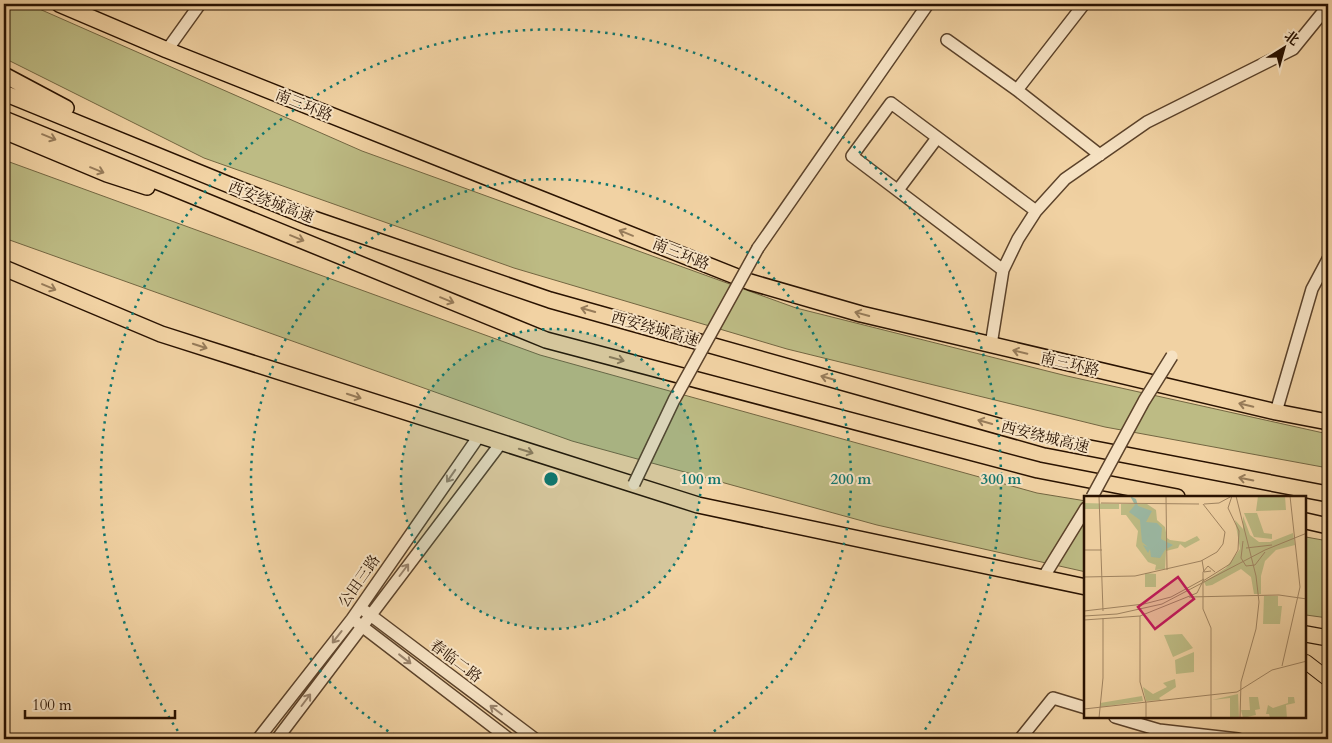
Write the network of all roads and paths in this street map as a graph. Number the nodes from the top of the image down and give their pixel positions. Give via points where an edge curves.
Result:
1 (60, 4) edge
2 (200, 4) edge
3 (928, 4) edge
4 (1084, 4) edge
5 (1328, 6) edge
6 (947, 40) dead end
7 (167, 50) junction
8 (4, 75) edge
9 (1017, 90) junction
10 (4, 93) edge
11 (4, 119) edge
12 (4, 131) edge
13 (937, 138) junction
14 (1100, 155) junction
15 (207, 177) junction
16 (898, 190) junction
17 (1036, 211) junction
18 (263, 224) junction
19 (1328, 259) edge
20 (4, 268) edge
21 (1003, 270) junction
22 (991, 345) junction
23 (1172, 356) dead end
24 (1276, 412) junction
25 (1328, 422) edge
26 (479, 436) junction
27 (501, 443) junction
28 (634, 484) junction
29 (1328, 494) edge
30 (1093, 496) edge
31 (1171, 496) edge
32 (1084, 511) edge
33 (1307, 521) edge
34 (1328, 526) edge
35 (1043, 578) junction
36 (1084, 588) edge
37 (360, 607) junction
38 (370, 615) junction
39 (357, 622) junction
40 (1307, 634) edge
41 (1328, 638) edge
42 (1307, 663) edge
43 (1328, 679) edge
44 (1084, 707) edge
45 (1117, 718) edge
46 (1156, 735) edge
47 (258, 739) edge
48 (277, 739) edge
49 (509, 739) edge
50 (535, 739) edge
51 (1020, 739) edge
52 (1238, 739) edge

1 - 7 highway, 南三环路
2 - 7 street
3 - 28 street, bridge via 758,248 674,400
4 - 9 street
5 - 14 street via 1293,49 1147,122
6 - 9 street
22 -> 7 highway, 南三环路 via 862,314 750,282
8 - 15 highway
9 - 14 street
10 - 15 highway, 西安绕城高速
11 -> 18 highway, 西安绕城高速
12 -> 18 highway via 107,174
13 - 16 street
13 - 16 street via 891,103 852,156
13 - 17 street
14 - 17 street via 1066,178
29 -> 15 highway, 西安绕城高速 via 1048,440 550,300 308,217
16 - 21 street
17 - 21 street
18 -> 31 highway, 西安绕城高速 via 546,340 1038,470
19 - 24 street via 1312,289
20 -> 26 highway via 161,334
21 - 22 street
24 -> 22 highway, 南三环路
23 - 30 street, bridge
24 - 25 highway, 南三环路
26 - 27 highway
26 -> 37 street, 公田三路
27 -> 28 highway
38 -> 27 street, 公田三路
28 - 35 highway via 698,505
32 - 35 street
33 - 34 highway
35 - 36 highway
37 - 38 street, 春临二路
37 - 39 street, 公田三路
38 - 39 street, 公田三路
50 -> 38 street, 春临二路
39 -> 47 street, 公田三路
48 -> 39 street, 公田三路
39 -> 49 street, 春临二路
40 - 41 highway
42 - 43 main road
44 - 51 street via 1053,698
45 - 46 street
46 - 52 street

